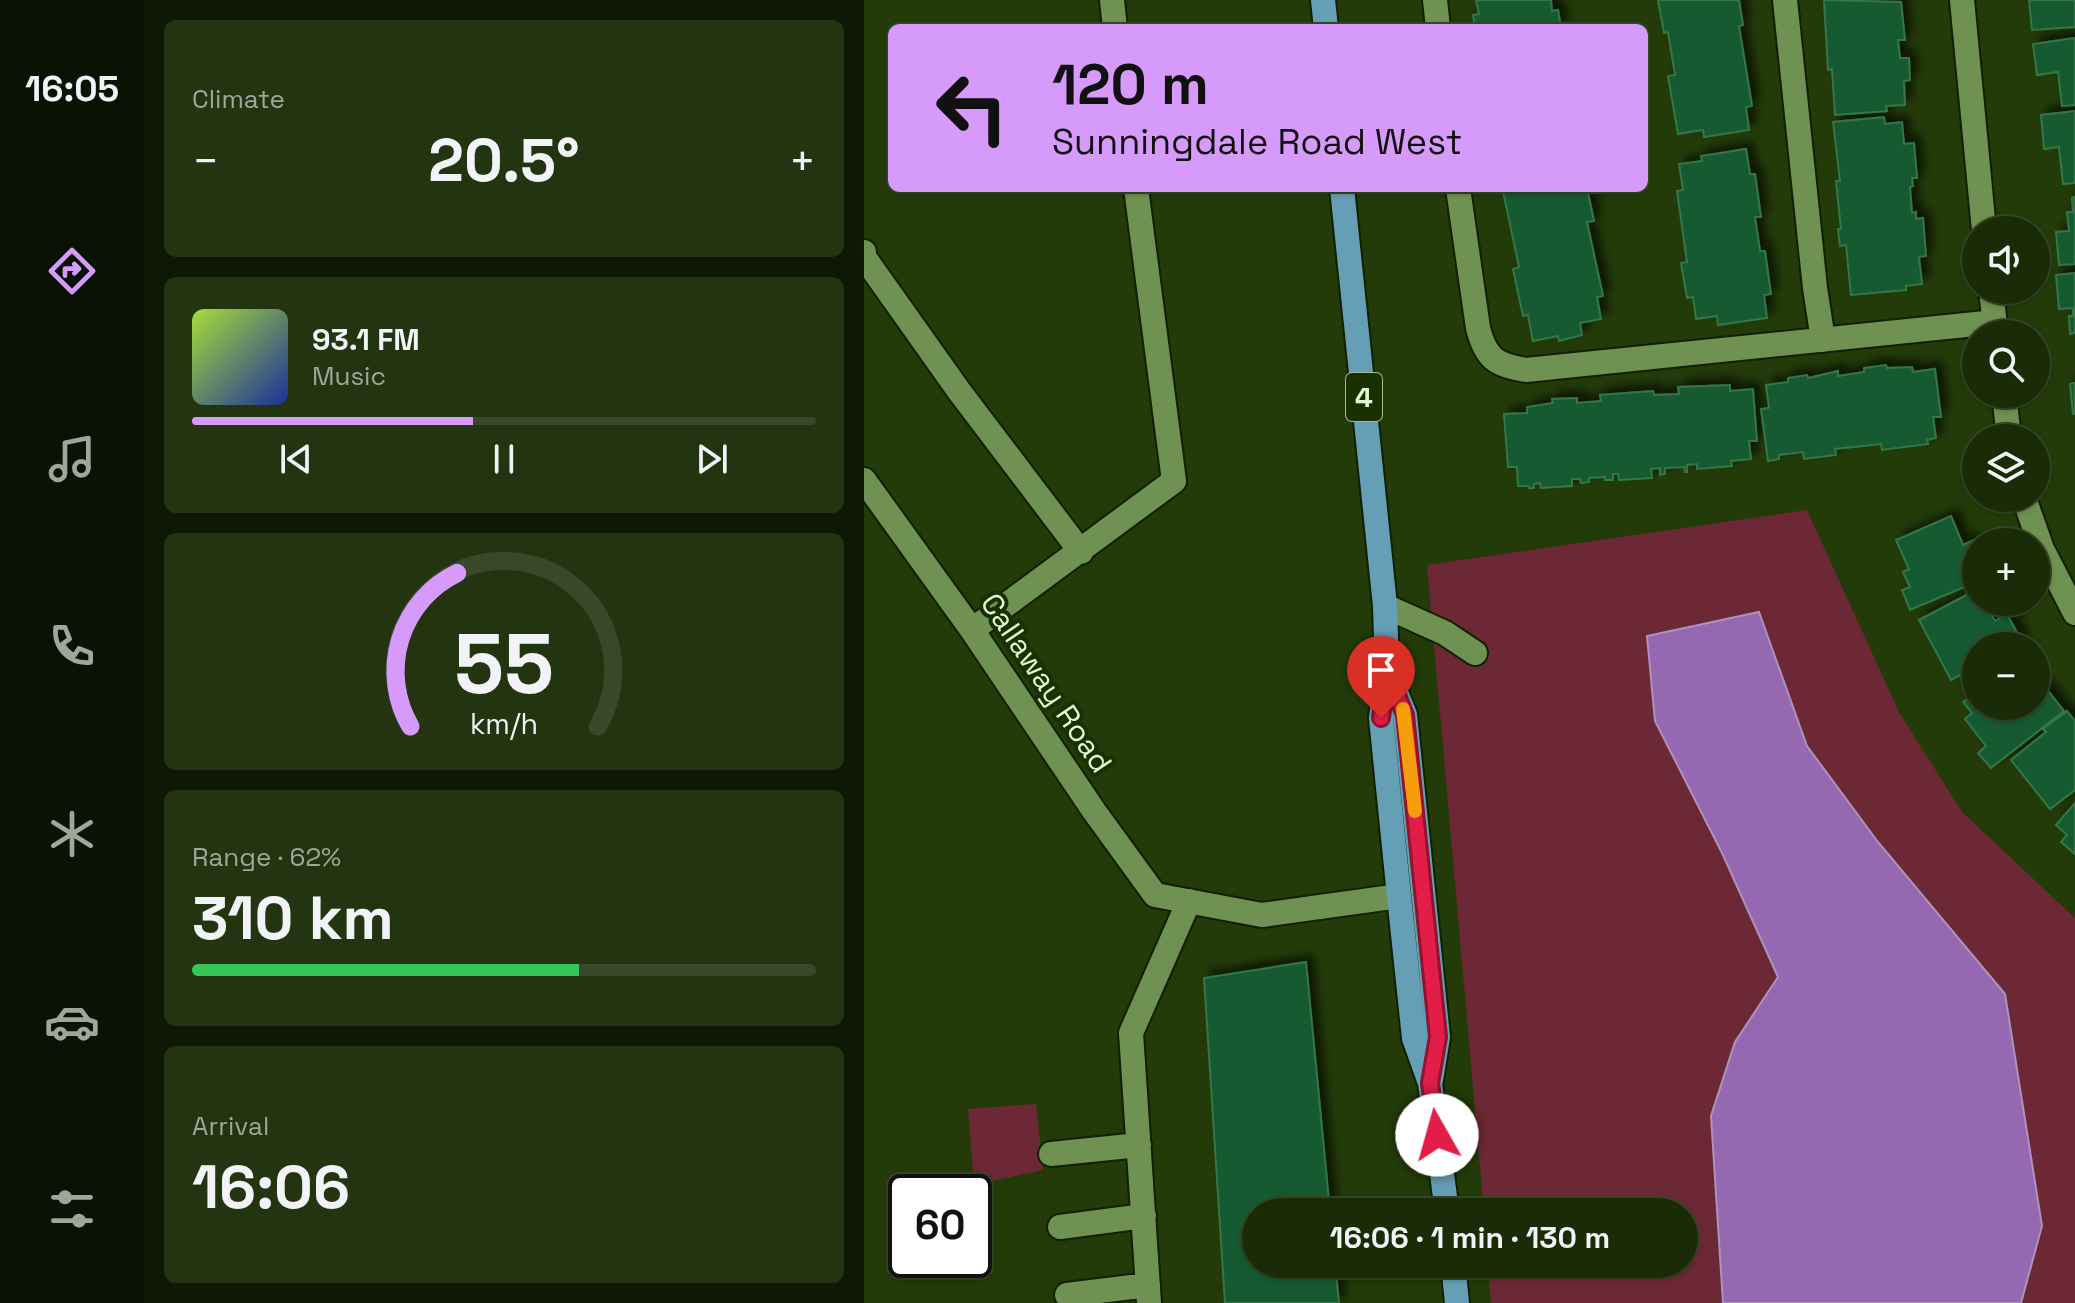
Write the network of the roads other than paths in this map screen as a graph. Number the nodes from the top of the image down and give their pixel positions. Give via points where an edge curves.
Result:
1 (1112, 0) edge
2 (1323, 0) edge
3 (1435, 0) edge
4 (1785, 0) edge
5 (1962, 0) edge
6 (1115, 24) edge
7 (1326, 24) edge
8 (1438, 24) edge
9 (1137, 192) edge
10 (1342, 192) edge
11 (1459, 192) edge
12 (1983, 216) edge
13 (864, 252) edge
14 (1962, 330) edge
15 (1823, 340) junction
16 (864, 480) edge
17 (2029, 512) edge
18 (1081, 552) junction
19 (1385, 606) junction
20 (2075, 613) edge
21 (972, 630) junction
22 (1475, 653) dead end
23 (1387, 671) junction
24 (1399, 896) junction
25 (1189, 901) junction
26 (1430, 1083) junction
27 (1139, 1145) junction
28 (1051, 1154) dead end
29 (1445, 1198) edge
30 (1144, 1216) junction
31 (1060, 1227) dead end
32 (1454, 1278) edge
33 (1149, 1294) edge
34 (1067, 1295) dead end
35 (1457, 1303) edge

1 - 6 street
2 - 7 main road
3 - 8 street
4 - 15 street
5 - 12 street
9 - 18 street via 1174,481
10 - 19 main road, 4
11 - 15 street via 1478,328 1483,346 1500,365 1526,370
13 - 18 street via 959,391
14 - 15 street
16 - 21 street, Callaway Road
17 - 20 street
18 - 21 street
19 - 22 street
19 - 23 main road, 4
21 - 25 street, Callaway Road via 1155,895
23 - 24 main road via 1381,718
23 - 26 main road, 4 via 1407,730 1438,1037
24 - 25 street, Callaway Road via 1262,915
24 - 26 main road via 1414,1038
25 - 27 street via 1131,1033
26 - 29 main road, 4
27 - 28 street
27 - 30 street
30 - 31 street
30 - 33 street
32 - 35 main road
33 - 34 street

